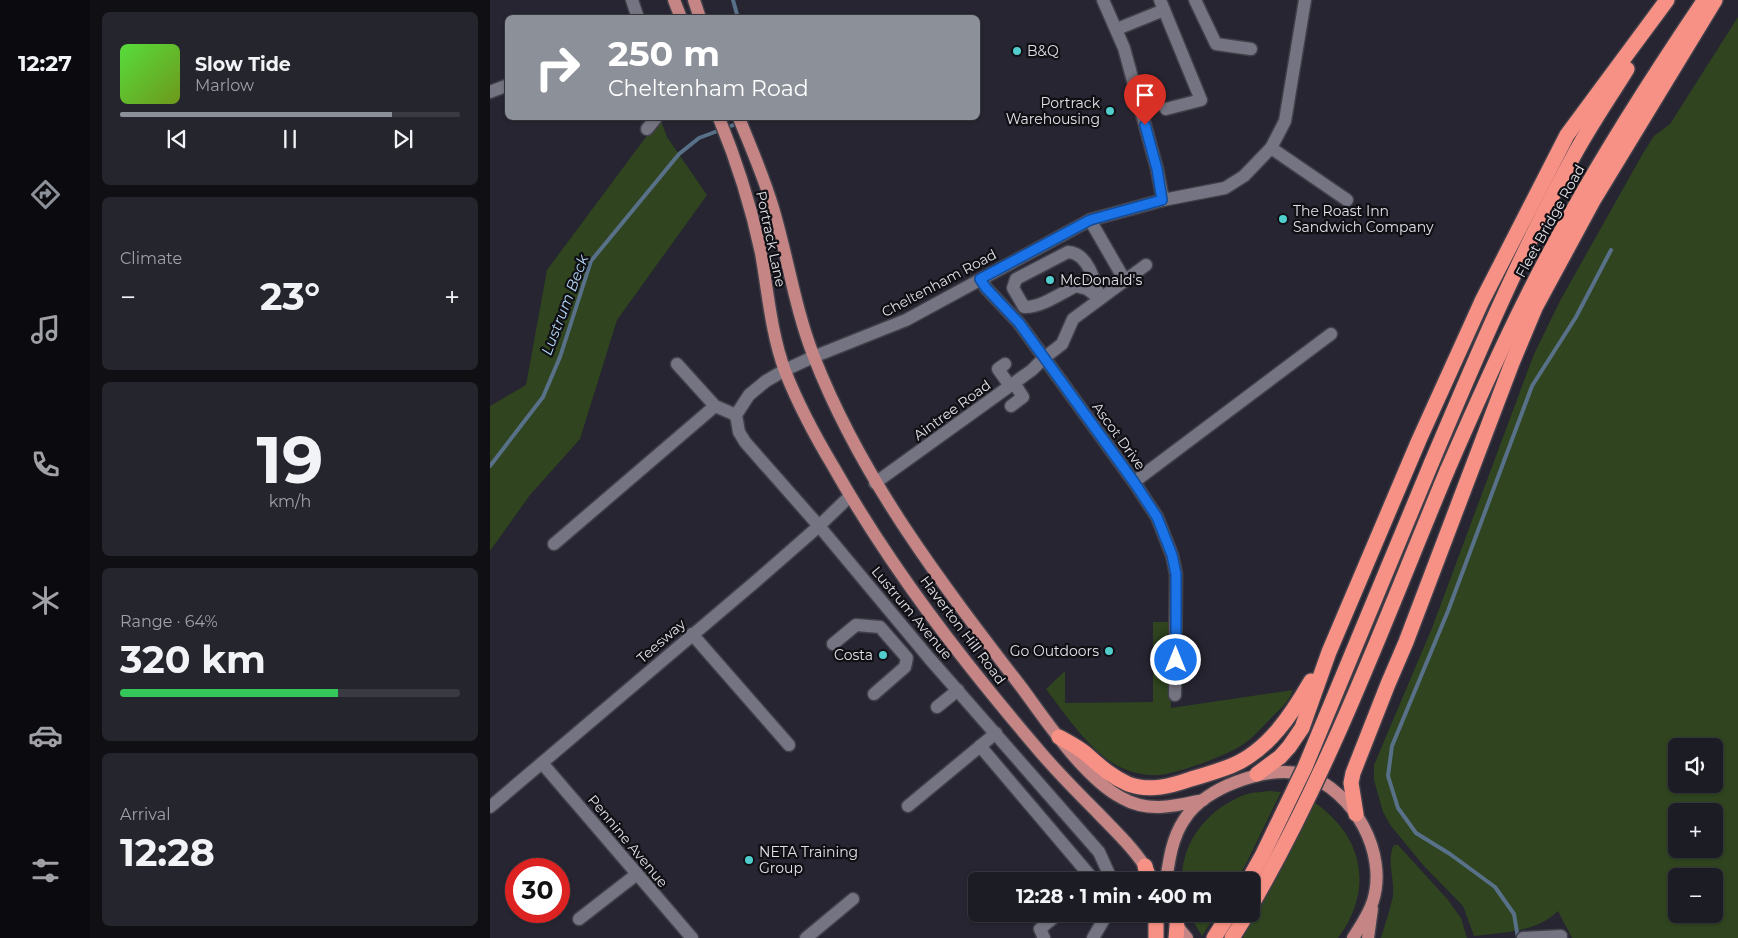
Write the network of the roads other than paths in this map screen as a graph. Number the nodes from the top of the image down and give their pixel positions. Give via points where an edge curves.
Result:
1 (632, 0) edge
2 (674, 0) edge
3 (694, 0) edge
4 (1103, 0) edge
5 (1195, 0) edge
6 (1305, 0) edge
7 (1668, 0) edge
8 (1705, 0) edge
9 (1715, 0) edge
10 (1162, 5) edge
11 (637, 15) edge
12 (680, 15) edge
13 (699, 15) edge
14 (1116, 30) junction
15 (1251, 49) dead end
16 (505, 86) edge
17 (490, 92) edge
18 (1166, 109) dead end
19 (654, 120) edge
20 (720, 120) edge
21 (740, 120) edge
22 (647, 129) dead end
23 (1271, 148) junction
24 (1162, 200) junction
25 (1347, 200) dead end
26 (1090, 220) junction
27 (1146, 265) dead end
28 (980, 279) junction
29 (1124, 280) junction
30 (1099, 298) junction
31 (1331, 334) dead end
32 (813, 357) junction
33 (1044, 358) junction
34 (677, 364) dead end
35 (1005, 364) dead end
36 (785, 370) junction
37 (1012, 384) junction
38 (714, 406) junction
39 (1011, 406) dead end
40 (736, 416) junction
41 (1134, 482) junction
42 (875, 483) junction
43 (850, 496) junction
44 (819, 526) junction
45 (554, 544) dead end
46 (692, 634) junction
47 (833, 644) dead end
48 (1329, 652) junction
49 (958, 690) junction
50 (874, 694) dead end
51 (1175, 695) dead end
52 (937, 708) dead end
53 (996, 733) junction
54 (1059, 737) junction
55 (790, 744) dead end
56 (980, 746) junction
57 (542, 763) junction
58 (1258, 774) junction
59 (1203, 800) junction
60 (492, 803) edge
61 (908, 806) dead end
62 (1356, 814) junction
63 (1145, 866) junction
64 (1087, 872) edge
65 (1108, 872) edge
66 (1147, 872) edge
67 (1149, 872) edge
68 (1167, 872) edge
69 (1253, 872) edge
70 (637, 874) junction
71 (1260, 890) edge
72 (853, 899) dead end
73 (1373, 902) junction
74 (579, 919) dead end
75 (1048, 922) edge
76 (1102, 922) edge
77 (1156, 922) edge
78 (1224, 922) edge
79 (1242, 922) edge
80 (1175, 926) edge
81 (1561, 936) dead end
82 (692, 938) edge
83 (806, 938) edge
84 (1044, 938) edge
85 (1093, 938) edge
86 (1156, 938) edge
87 (1187, 938) edge
88 (1214, 938) edge
89 (1232, 938) edge
90 (1353, 938) edge
91 (1368, 938) edge
92 (1522, 938) edge

1 - 11 street
2 - 12 main road
3 - 13 main road
4 - 14 street
5 - 15 street via 1216,44
6 - 23 street, Cheltenham Road via 1285,121
7 - 48 highway via 1568,135 1482,301
7 - 69 highway, Fleet Bridge Road, bridge via 1574,155 1498,306 1305,766
8 - 71 highway, Fleet Bridge Road, bridge via 1602,161 1522,306 1447,470 1320,771
9 - 62 highway via 1594,199 1535,308 1359,758 1352,783
10 - 14 street
10 - 18 street via 1201,100
14 - 24 street via 1124,48 1157,169
16 - 17 street
19 - 22 street
20 - 36 main road, Portrack Lane via 751,208 773,328
21 - 32 main road, Portrack Lane via 773,208 798,311
23 - 24 street, Cheltenham Road via 1244,176 1225,188
23 - 25 street
24 - 26 street, Cheltenham Road
26 - 28 street, Cheltenham Road
26 - 29 street
27 - 29 street, Aintree Road
28 - 32 street, Cheltenham Road via 906,320
28 - 33 street, Ascot Drive via 1019,323
29 - 30 street, Aintree Road
30 - 30 street via 1095,282 1076,252 1068,252 1016,279 1013,288 1024,306 1031,307 1076,286
30 - 33 street, Aintree Road via 1073,318 1062,344
31 - 41 street
32 - 36 street, Cheltenham Road
32 - 42 main road, Haverton Hill Road via 844,426
33 - 37 street, Aintree Road
33 - 41 street, Ascot Drive
34 - 38 street
35 - 37 street via 998,369
36 - 40 street via 749,395
36 - 43 main road, Haverton Hill Road
37 - 39 street via 1023,397
37 - 42 street, Aintree Road
38 - 40 street
38 - 45 street
40 - 44 street, Lustrum Avenue via 745,442
41 - 51 street, Ascot Drive via 1157,517 1174,561
42 - 54 main road, Haverton Hill Road via 964,614
43 - 44 street, Teesway
43 - 63 main road, Haverton Hill Road via 950,642 1037,748
44 - 46 street, Teesway
44 - 49 street, Lustrum Avenue
46 - 55 street
46 - 57 street, Teesway
47 - 50 street via 856,625 880,627 906,658 905,667
48 - 54 highway via 1301,700 1266,743 1232,766 1170,786 1144,788 1129,784 1102,770 1084,752
48 - 58 highway via 1302,728 1280,757
49 - 52 street
49 - 53 street, Lustrum Avenue
53 - 56 street
53 - 65 street, Lustrum Avenue via 1099,852
54 - 59 main road, Haverton Hill Road via 1093,777 1121,798 1141,806 1165,808
56 - 61 street
56 - 64 street
57 - 60 street, Teesway
57 - 70 street, Pennine Avenue
58 - 59 main road via 1227,785
58 - 62 main road via 1286,772 1306,775 1334,790
59 - 68 main road via 1184,819 1171,850
62 - 73 main road via 1376,863
63 - 66 highway
63 - 67 main road, Haverton Hill Road
70 - 74 street
70 - 82 street, Pennine Avenue
72 - 83 street
73 - 90 main road
73 - 91 main road
75 - 84 street via 1040,929
76 - 85 street
77 - 86 highway
78 - 88 highway
79 - 89 highway
80 - 87 main road
81 - 92 street

